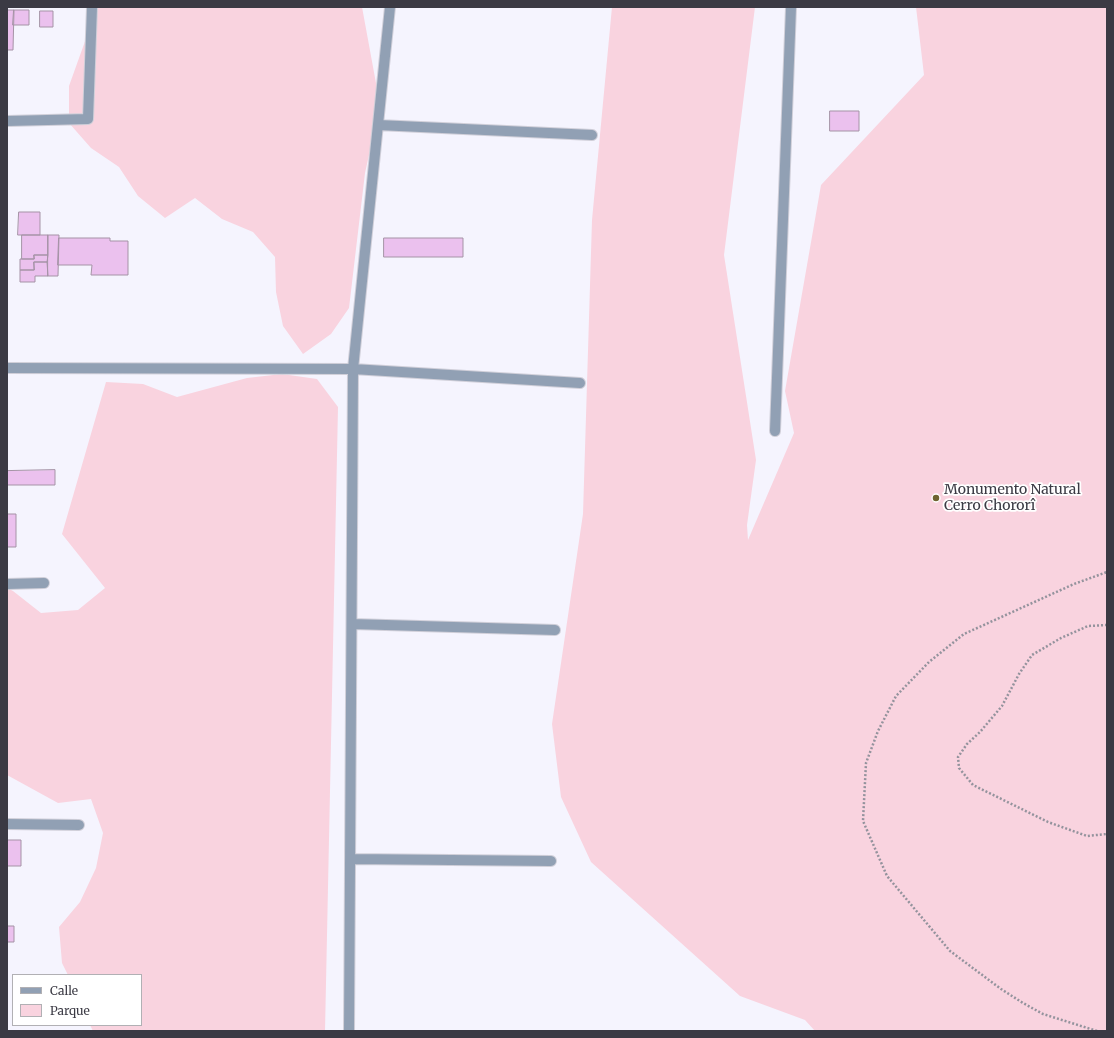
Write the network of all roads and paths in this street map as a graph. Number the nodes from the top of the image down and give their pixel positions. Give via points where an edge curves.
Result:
1 (92, 7) edge
2 (390, 7) edge
3 (790, 7) edge
4 (7, 121) edge
5 (378, 125) junction
6 (592, 135) dead end
7 (7, 368) edge
8 (353, 369) junction
9 (580, 383) dead end
10 (775, 431) dead end
11 (1107, 572) edge
12 (44, 583) dead end
13 (7, 584) edge
14 (352, 624) junction
15 (1107, 625) edge
16 (555, 630) dead end
17 (7, 824) edge
18 (79, 825) dead end
19 (1107, 834) edge
20 (351, 859) junction
21 (551, 861) dead end
22 (349, 1031) edge
23 (1097, 1031) edge

1 - 4 street via 88,119
2 - 5 street
3 - 10 street
5 - 6 street
5 - 8 street
7 - 8 street
8 - 9 street
8 - 14 street
11 - 23 path via 1074,584 964,634 928,662 896,696 878,731 866,763 863,821 887,876 950,951 1024,1004 1043,1014
12 - 13 street
14 - 16 street
14 - 20 street
15 - 19 path via 1088,626 1032,655 1002,706 958,757 959,768 973,785 1048,822 1087,836
17 - 18 street
20 - 21 street
20 - 22 street

